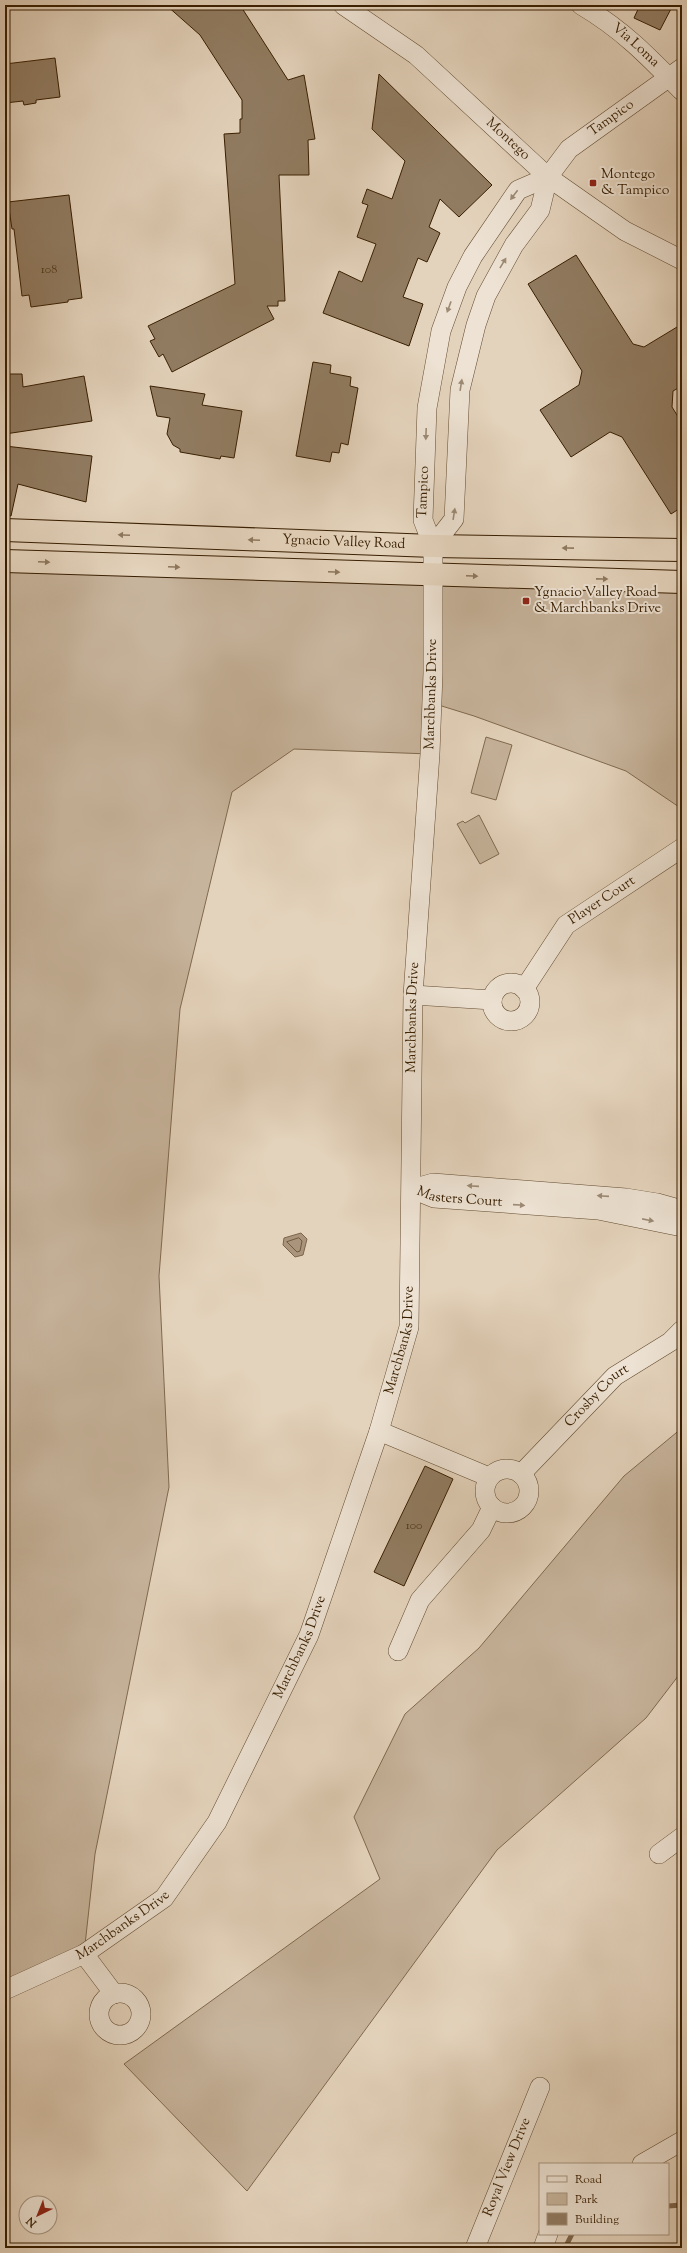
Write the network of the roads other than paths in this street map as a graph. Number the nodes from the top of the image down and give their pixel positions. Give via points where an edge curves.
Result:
1 (343, 5) edge
2 (581, 5) edge
3 (675, 72) edge
4 (682, 90) edge
5 (548, 176) junction
6 (682, 260) edge
7 (5, 530) edge
8 (433, 546) junction
9 (682, 550) edge
10 (5, 561) edge
11 (433, 575) junction
12 (682, 582) edge
13 (682, 848) edge
14 (524, 989) junction
15 (413, 995) junction
16 (492, 1000) junction
17 (412, 1190) junction
18 (682, 1210) edge
19 (682, 1227) edge
20 (682, 1330) edge
21 (379, 1431) junction
22 (521, 1474) junction
23 (489, 1477) junction
24 (492, 1508) junction
25 (398, 1651) dead end
26 (682, 1837) edge
27 (659, 1854) dead end
28 (84, 1954) junction
29 (5, 1990) edge
30 (114, 1994) dead end
31 (540, 2087) dead end
32 (682, 2141) edge
33 (644, 2163) edge
34 (548, 2235) edge
35 (475, 2248) edge
36 (543, 2248) edge

1 - 5 street, Montego via 416,56
2 - 3 street, Via Loma via 609,21
3 - 4 street, Via Loma
3 - 5 street, Tampico via 569,149
5 - 6 street, Montego via 625,231
8 -> 5 street, Tampico via 454,519 460,390 476,325 498,271 540,210
5 -> 8 street, Tampico via 518,190 493,225 457,287 441,331 427,408 423,520
8 -> 7 highway, Ygnacio Valley Road
9 -> 8 highway, Ygnacio Valley Road
8 - 11 street, Marchbanks Drive
10 -> 11 highway, Ygnacio Valley Road
11 -> 12 highway, Ygnacio Valley Road
11 - 15 street, Marchbanks Drive via 430,754
13 - 14 street, Player Court via 566,925
14 - 16 street via 508,984 497,990
14 - 16 street via 529,999 528,1010 515,1021 498,1016 492,1006
15 - 16 street
15 - 17 street, Marchbanks Drive
18 -> 17 street, Masters Court via 657,1203 618,1198 433,1183
17 -> 19 street, Masters Court via 434,1198 598,1210
17 - 21 street, Marchbanks Drive via 409,1327
20 - 22 street, Crosby Court via 670,1342 615,1376
21 - 23 street
21 - 28 street, Marchbanks Drive via 309,1635 217,1822 164,1898
22 - 23 street via 504,1469
22 - 24 street via 529,1486 528,1499 524,1505 513,1513
23 - 24 street via 484,1490
24 - 25 street via 481,1530 420,1600
26 - 27 street
28 - 29 street, Marchbanks Drive
28 - 30 street
31 - 35 street, Royal View Drive
32 - 33 street
34 - 36 street

